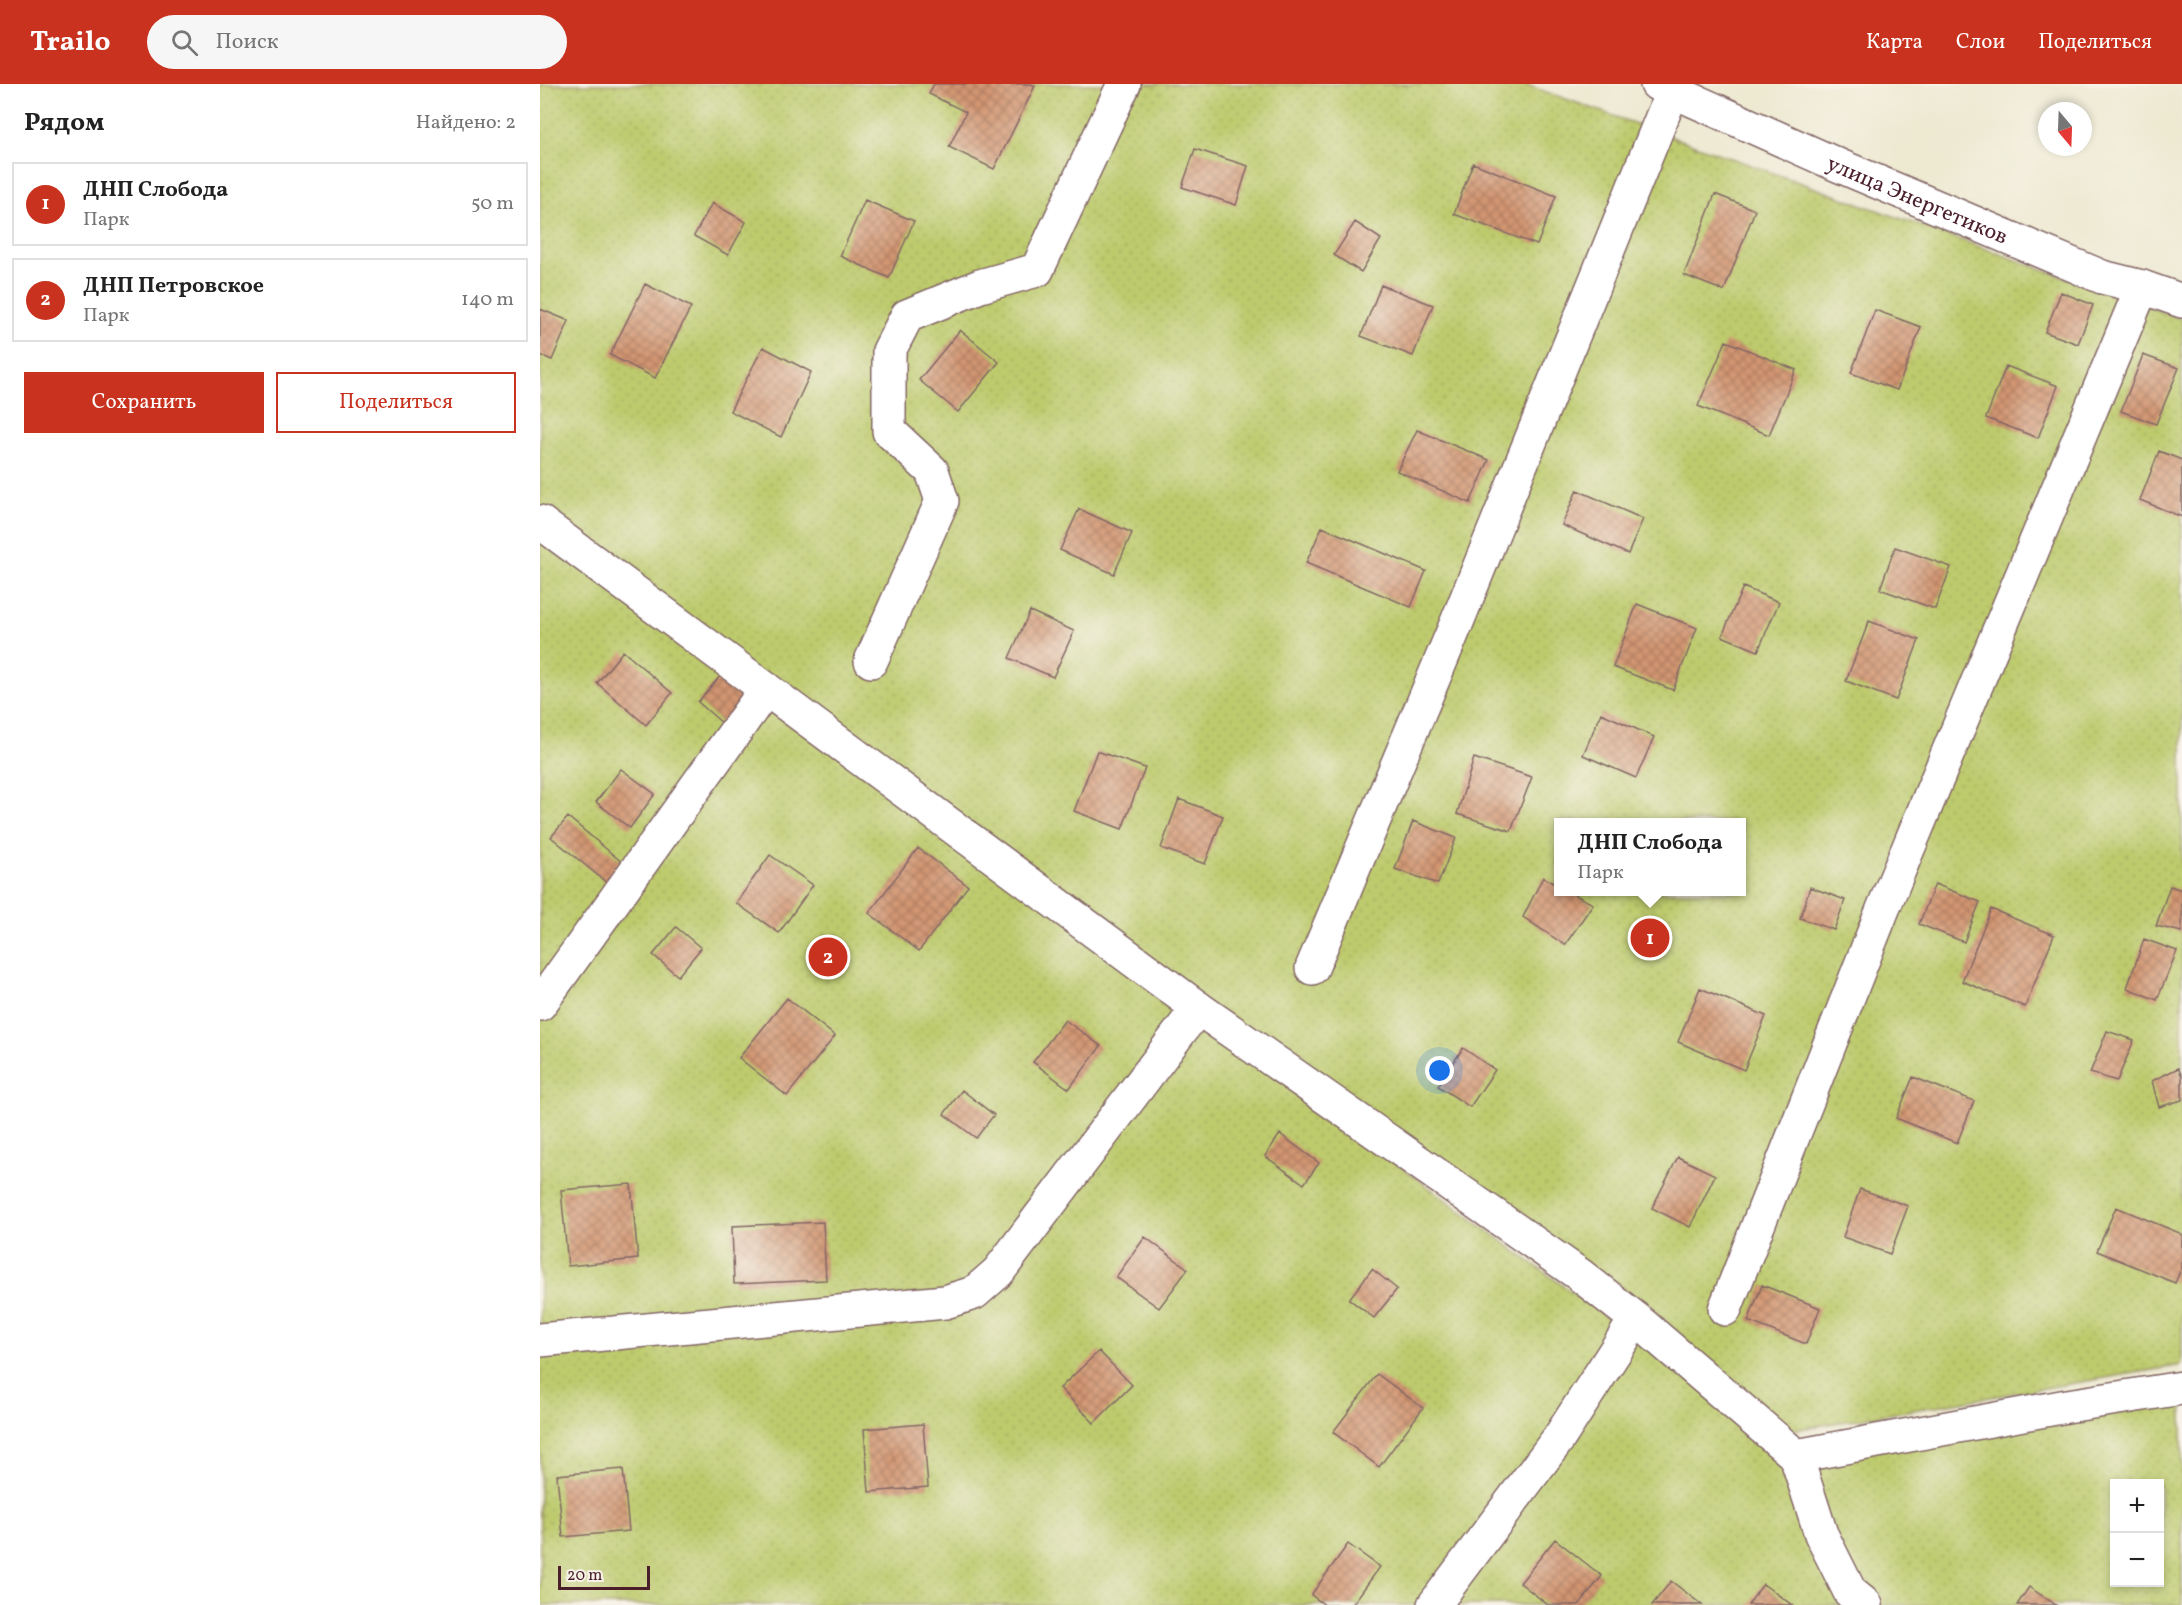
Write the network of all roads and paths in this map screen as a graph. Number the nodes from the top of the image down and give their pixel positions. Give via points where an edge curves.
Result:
1 (1124, 84) edge
2 (1665, 87) edge
3 (2142, 287) junction
4 (2182, 301) edge
5 (540, 522) edge
6 (871, 661) dead end
7 (766, 689) junction
8 (1312, 968) dead end
9 (540, 1004) edge
10 (1198, 1008) junction
11 (1725, 1309) dead end
12 (1636, 1319) junction
13 (540, 1340) edge
14 (2182, 1388) edge
15 (1796, 1456) junction
16 (1434, 1605) edge
17 (1866, 1605) edge

1 - 6 street via 1037,270 980,286 907,316 889,351 890,431 932,471 942,501
2 - 3 street, улица Энергетиков via 2102,277
2 - 8 street via 1450,638
3 - 4 street, улица Энергетиков
3 - 11 street via 1883,909
5 - 7 street
7 - 9 street
7 - 10 street
10 - 12 street via 1580,1275
10 - 13 street via 998,1272 974,1293 945,1302
12 - 15 street
12 - 16 street via 1559,1438
14 - 15 street
15 - 17 street via 1821,1534 1850,1593

